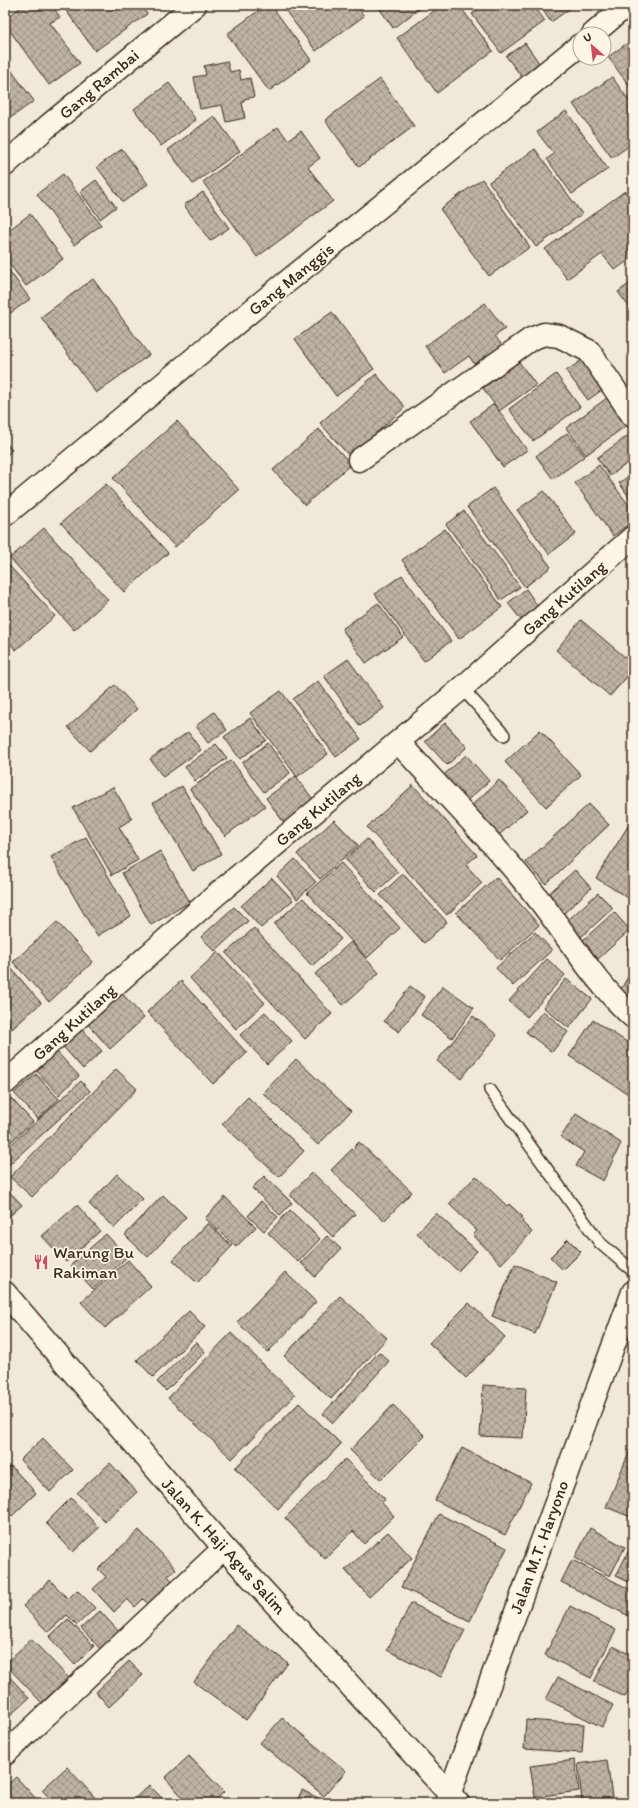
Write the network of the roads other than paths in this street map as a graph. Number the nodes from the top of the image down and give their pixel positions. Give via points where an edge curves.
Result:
1 (195, 5) edge
2 (627, 5) edge
3 (602, 26) edge
4 (572, 51) edge
5 (5, 165) edge
6 (633, 416) edge
7 (359, 460) dead end
8 (5, 515) edge
9 (633, 537) edge
10 (462, 688) junction
11 (504, 735) dead end
12 (398, 742) junction
13 (633, 1017) edge
14 (5, 1083) edge
15 (490, 1090) dead end
16 (633, 1271) edge
17 (633, 1292) edge
18 (5, 1293) edge
19 (224, 1548) junction
20 (5, 1754) edge
21 (451, 1800) edge

1 - 5 street, Gang Rambai via 54,121
2 - 3 street
4 - 8 street, Gang Manggis via 262,302
6 - 7 street via 589,351 559,336 544,334 530,339
9 - 10 street, Gang Kutilang
10 - 11 lane
10 - 12 street, Gang Kutilang
12 - 13 street via 510,865 601,984
12 - 14 street, Gang Kutilang via 216,895
15 - 16 lane via 600,1243
17 - 21 street, Jalan M.T. Haryono
18 - 19 street, Jalan K. Haji Agus Salim
19 - 20 street
19 - 21 street, Jalan K. Haji Agus Salim

